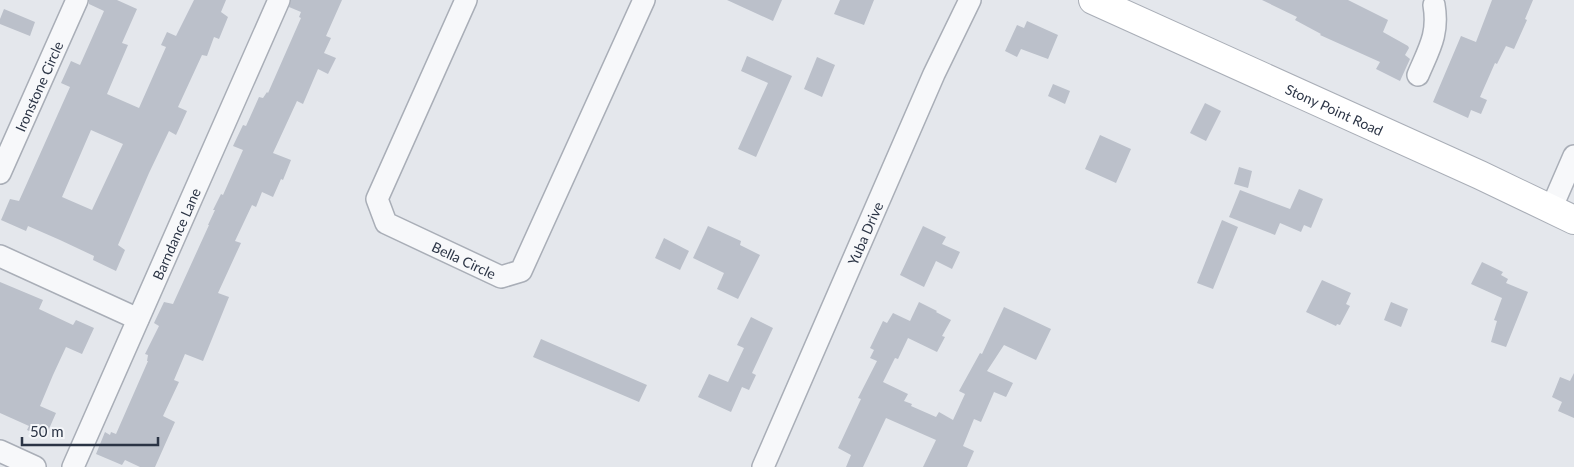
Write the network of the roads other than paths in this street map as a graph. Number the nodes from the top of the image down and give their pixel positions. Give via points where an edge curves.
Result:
1 (77, 0) edge
2 (279, 0) edge
3 (466, 0) edge
4 (644, 0) edge
5 (970, 0) edge
6 (1093, 0) edge
7 (1432, 2) edge
8 (1418, 75) dead end
9 (1574, 156) edge
10 (0, 173) edge
11 (1562, 214) edge
12 (0, 256) edge
13 (138, 319) junction
14 (0, 451) edge
15 (35, 467) edge
16 (73, 467) edge
17 (764, 467) edge

1 - 10 street, Ironstone Circle
2 - 13 street, Barndance Lane
3 - 4 street, Bella Circle via 377,199 386,223 500,277 521,271
5 - 17 street, Yuba Drive via 930,83
6 - 11 main road, Stony Point Road
7 - 8 street via 1437,20 1435,33
9 - 11 street
12 - 13 street
13 - 16 street, Barndance Lane
14 - 15 street

